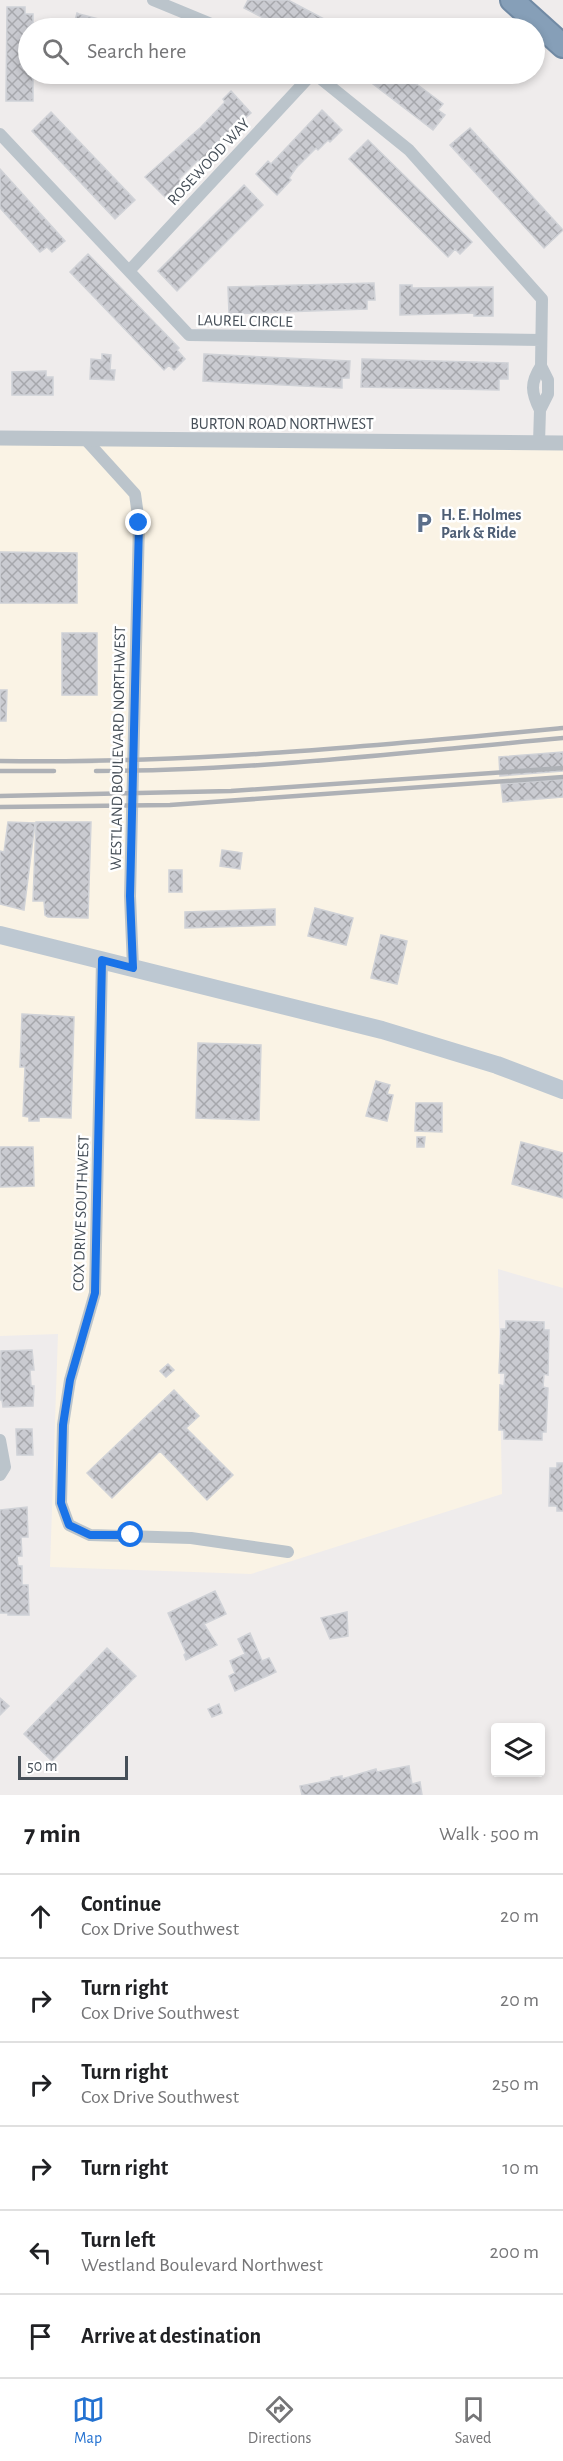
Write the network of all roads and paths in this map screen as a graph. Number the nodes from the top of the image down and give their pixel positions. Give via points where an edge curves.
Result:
1 (153, 0) edge
2 (512, 0) edge
3 (197, 18) edge
4 (532, 18) edge
5 (545, 30) edge
6 (563, 46) edge
7 (305, 84) edge
8 (326, 84) edge
9 (0, 134) edge
10 (129, 271) junction
11 (541, 340) junction
12 (0, 438) edge
13 (86, 440) junction
14 (539, 442) junction
15 (563, 443) edge
16 (0, 935) edge
17 (102, 960) junction
18 (133, 968) junction
19 (563, 1090) edge
20 (0, 1440) edge
21 (0, 1475) edge
22 (288, 1552) dead end

1 - 3 street
2 - 4 highway
5 - 6 highway
7 - 10 street, ROSEWOOD WAY
8 - 11 street via 409,150 542,299
9 - 10 street, LAUREL CIRCLE
10 - 11 street, LAUREL CIRCLE via 189,335
11 - 14 street via 541,366 532,380 532,393 540,410
12 - 13 street, BURTON ROAD NORTHWEST
13 - 14 street, BURTON ROAD NORTHWEST
13 - 18 street, WESTLAND BOULEVARD NORTHWEST via 135,494 139,523 130,896
14 - 15 street, BURTON ROAD NORTHWEST
16 - 17 main road
17 - 18 main road
17 - 22 street, COX DRIVE SOUTHWEST via 95,1293 64,1414 61,1503 69,1525 90,1535 191,1538
18 - 19 main road via 405,1036
20 - 21 street via 5,1467

